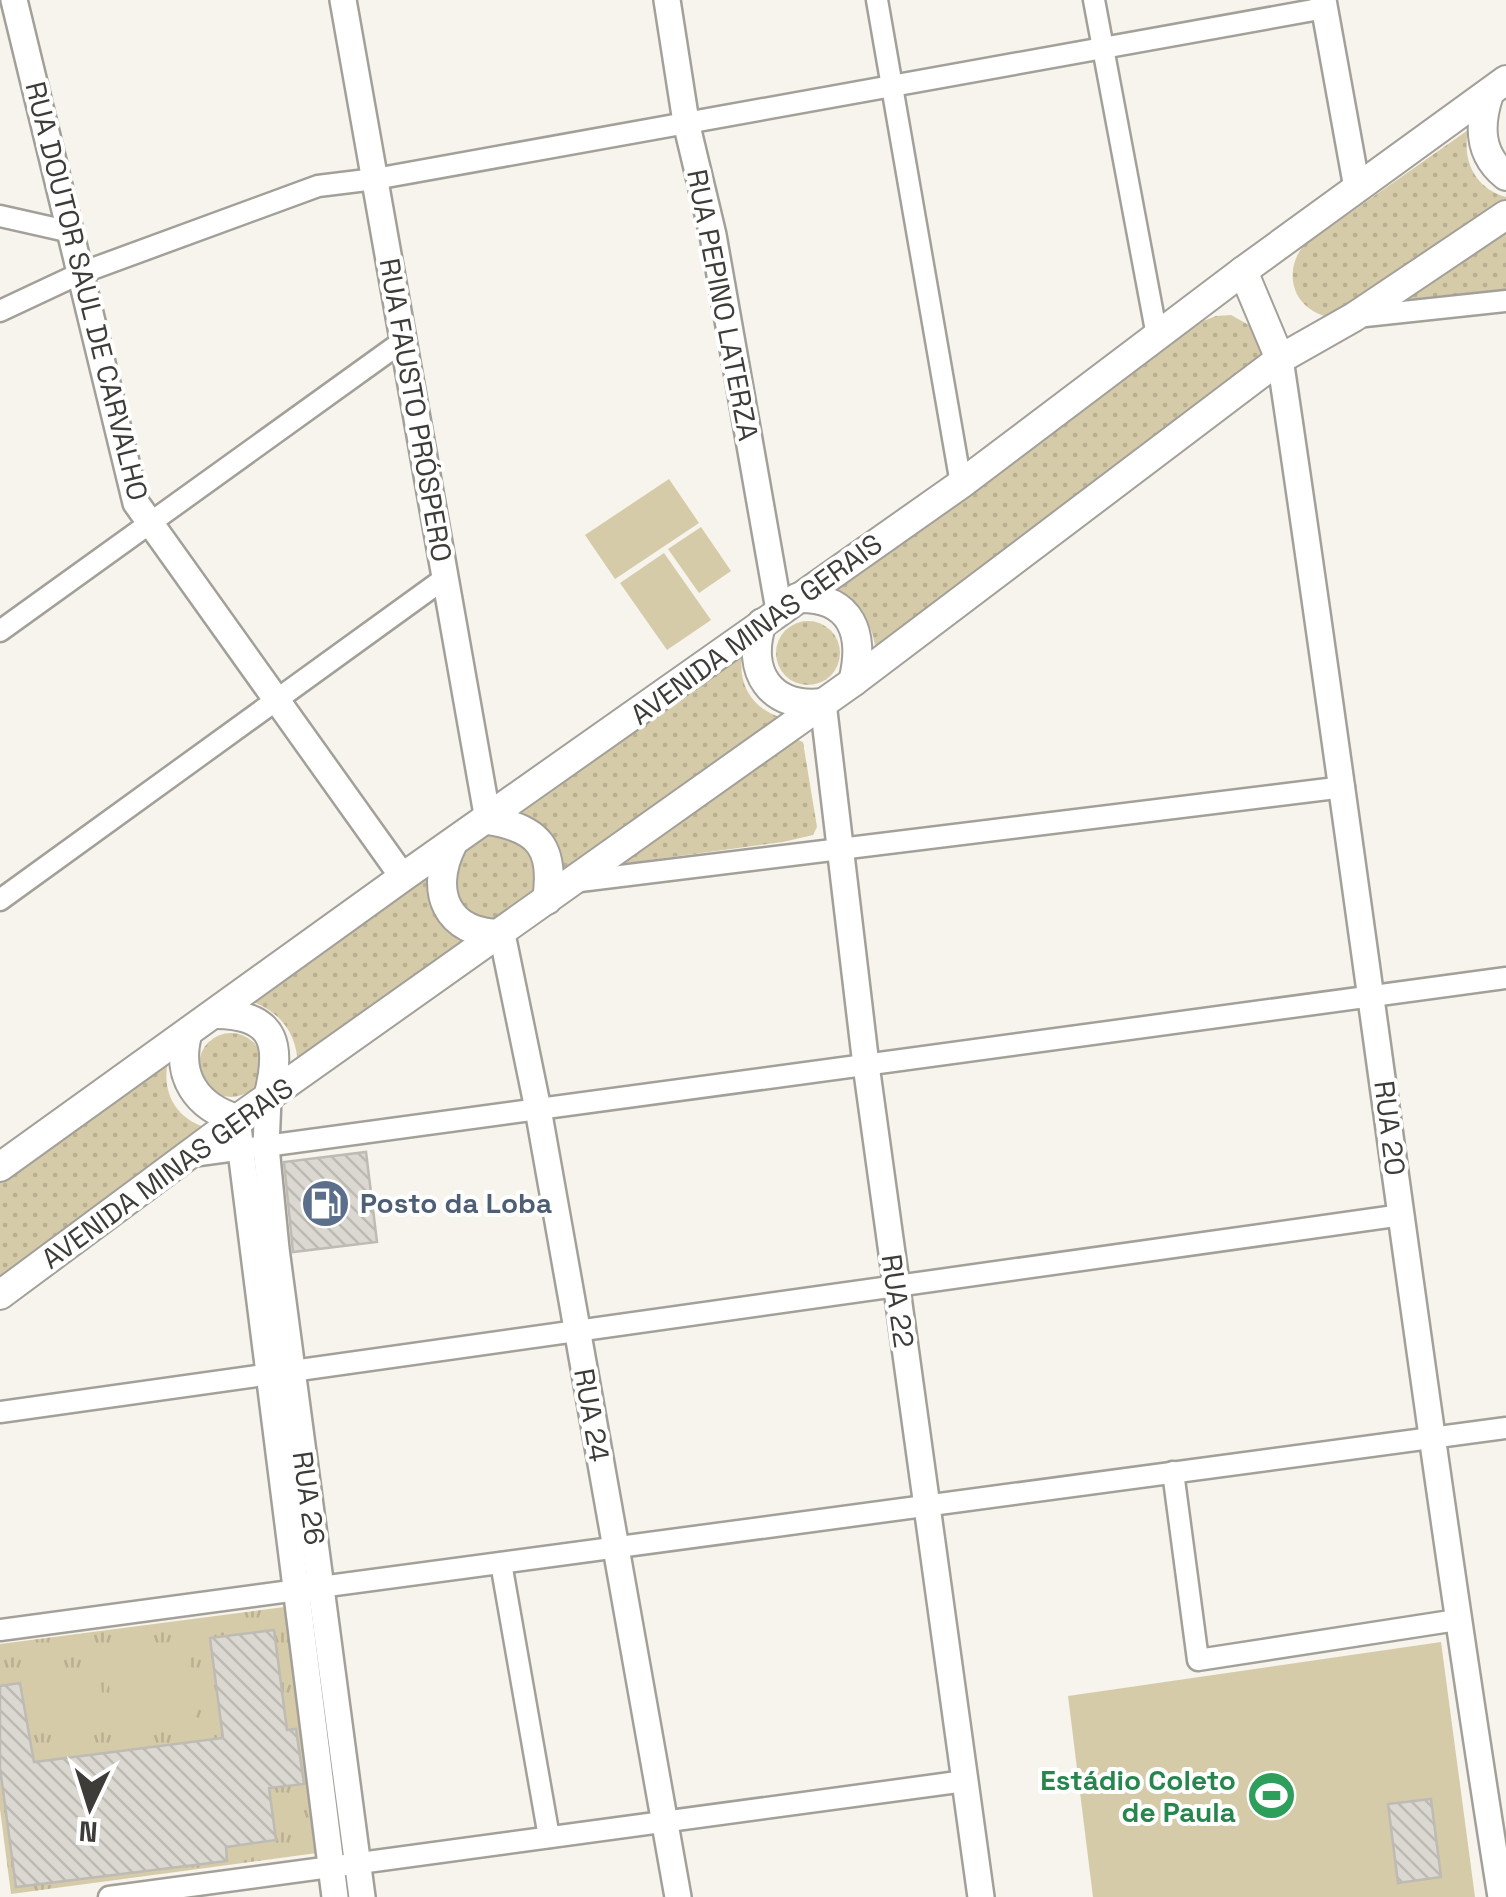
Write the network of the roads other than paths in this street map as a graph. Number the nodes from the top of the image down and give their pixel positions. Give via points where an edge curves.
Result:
1 (14, 0) edge
2 (343, 0) edge
3 (667, 0) edge
4 (877, 0) edge
5 (1094, 0) edge
6 (1324, 4) edge
7 (1103, 50) junction
8 (892, 86) junction
9 (1498, 87) edge
10 (686, 122) junction
11 (1506, 176) edge
12 (375, 179) junction
13 (1357, 188) junction
14 (1506, 215) edge
15 (0, 216) edge
16 (70, 232) junction
17 (1243, 272) junction
18 (81, 273) junction
19 (1506, 301) edge
20 (0, 312) edge
21 (1354, 318) junction
22 (1156, 336) junction
23 (403, 340) junction
24 (1280, 360) junction
25 (960, 484) junction
26 (150, 523) junction
27 (446, 578) junction
28 (779, 610) junction
29 (0, 631) edge
30 (854, 682) junction
31 (276, 700) junction
32 (823, 703) junction
33 (1344, 787) junction
34 (488, 820) junction
35 (452, 845) junction
36 (840, 848) junction
37 (403, 877) junction
38 (570, 883) junction
39 (0, 900) edge
40 (547, 900) junction
41 (502, 934) junction
42 (1506, 978) edge
43 (1373, 996) junction
44 (217, 1014) junction
45 (187, 1035) junction
46 (866, 1065) junction
47 (268, 1098) junction
48 (538, 1109) junction
49 (237, 1120) junction
50 (266, 1147) junction
51 (240, 1151) junction
52 (192, 1156) junction
53 (0, 1167) edge
54 (1402, 1215) junction
55 (264, 1251) junction
56 (896, 1286) junction
57 (0, 1295) edge
58 (578, 1331) junction
59 (280, 1372) junction
60 (0, 1412) edge
61 (1506, 1428) edge
62 (1432, 1438) junction
63 (1173, 1472) junction
64 (926, 1506) junction
65 (616, 1547) junction
66 (501, 1562) junction
67 (308, 1589) junction
68 (1457, 1620) junction
69 (0, 1630) edge
70 (340, 1729) junction
71 (314, 1733) junction
72 (965, 1781) junction
73 (664, 1822) junction
74 (550, 1838) junction
75 (357, 1863) junction
76 (331, 1867) junction
77 (109, 1897) edge
78 (335, 1897) edge
79 (362, 1897) edge
80 (678, 1897) edge
81 (981, 1897) edge
82 (1501, 1897) edge

1 - 16 street, RUA DOUTOR SAUL DE CARVALHO
2 - 12 street, RUA FAUSTO PRÓSPERO
3 - 10 street, RUA PEPINO LATERZA
4 - 8 street
5 - 7 street
6 - 7 street
6 - 13 street
7 - 8 street
7 - 22 street
8 - 10 street
8 - 25 street
9 - 11 main road via 1481,119 1483,145
9 - 13 main road, AVENIDA MINAS GERAIS
10 - 12 street
10 - 28 street, RUA PEPINO LATERZA via 713,235
12 - 18 street via 318,186
12 - 23 street, RUA FAUSTO PRÓSPERO
13 - 17 main road, AVENIDA MINAS GERAIS
14 - 21 main road, AVENIDA MINAS GERAIS
15 - 16 street
16 - 18 street, RUA DOUTOR SAUL DE CARVALHO
17 - 22 main road, AVENIDA MINAS GERAIS
17 - 24 main road
18 - 20 street
18 - 26 street, RUA DOUTOR SAUL DE CARVALHO via 136,503
19 - 21 street
21 - 24 main road, AVENIDA MINAS GERAIS
22 - 25 main road, AVENIDA MINAS GERAIS
23 - 26 street
23 - 27 street, RUA FAUSTO PRÓSPERO
24 - 30 main road, AVENIDA MINAS GERAIS
24 - 33 street, RUA 20
25 - 28 main road, AVENIDA MINAS GERAIS
26 - 29 street
26 - 31 street, RUA DOUTOR SAUL DE CARVALHO
27 - 31 street
27 - 34 street, RUA FAUSTO PRÓSPERO
28 - 30 main road via 822,600 833,604 851,622 859,645
28 - 32 main road via 755,649 765,682 793,702
28 - 34 main road, AVENIDA MINAS GERAIS
30 - 32 main road, AVENIDA MINAS GERAIS
31 - 37 street, RUA DOUTOR SAUL DE CARVALHO
31 - 39 street
32 - 36 street, RUA 22
32 - 38 main road, AVENIDA MINAS GERAIS
33 - 36 street
33 - 43 street, RUA 20
34 - 35 main road, AVENIDA MINAS GERAIS
34 - 40 main road via 530,832 548,864
35 - 37 main road, AVENIDA MINAS GERAIS
35 - 41 main road via 441,877 448,908 470,930
36 - 38 street
36 - 46 street, RUA 22
37 - 44 main road, AVENIDA MINAS GERAIS
38 - 40 main road, AVENIDA MINAS GERAIS
40 - 41 main road, AVENIDA MINAS GERAIS
41 - 47 main road, AVENIDA MINAS GERAIS
41 - 48 street, RUA 24
42 - 43 street
43 - 46 street
43 - 54 street, RUA 20
44 - 45 main road, AVENIDA MINAS GERAIS
44 - 47 main road via 247,1018 272,1036 277,1051
45 - 49 main road via 183,1064 194,1092
45 - 53 main road, AVENIDA MINAS GERAIS
46 - 48 street
46 - 56 street, RUA 22
47 - 49 main road, AVENIDA MINAS GERAIS
47 - 50 street, RUA 26
48 - 50 street
48 - 58 street, RUA 24
49 - 51 street, RUA 26
49 - 52 main road, AVENIDA MINAS GERAIS
50 - 51 street
50 - 55 street, RUA 26
51 - 52 street
51 - 55 street, RUA 26
52 - 57 main road, AVENIDA MINAS GERAIS
54 - 56 street
54 - 62 street, RUA 20
55 - 59 street, RUA 26
56 - 58 street
56 - 64 street, RUA 22
58 - 59 street
58 - 65 street, RUA 24
59 - 60 street
59 - 67 street, RUA 26
61 - 62 street
62 - 63 street
62 - 68 street, RUA 20
63 - 64 street
63 - 68 street via 1198,1660
64 - 65 street
64 - 72 street, RUA 22
65 - 66 street
65 - 73 street, RUA 24
66 - 67 street
66 - 74 street
67 - 69 street
67 - 70 street, RUA 26
67 - 71 street, RUA 26
68 - 82 street, RUA 20
70 - 71 street
70 - 75 street, RUA 26
71 - 76 street, RUA 26
72 - 73 street
72 - 81 street, RUA 22
73 - 74 street
73 - 80 street, RUA 24
74 - 75 street
75 - 76 street
75 - 79 street, RUA 26
76 - 77 street
76 - 78 street, RUA 26

